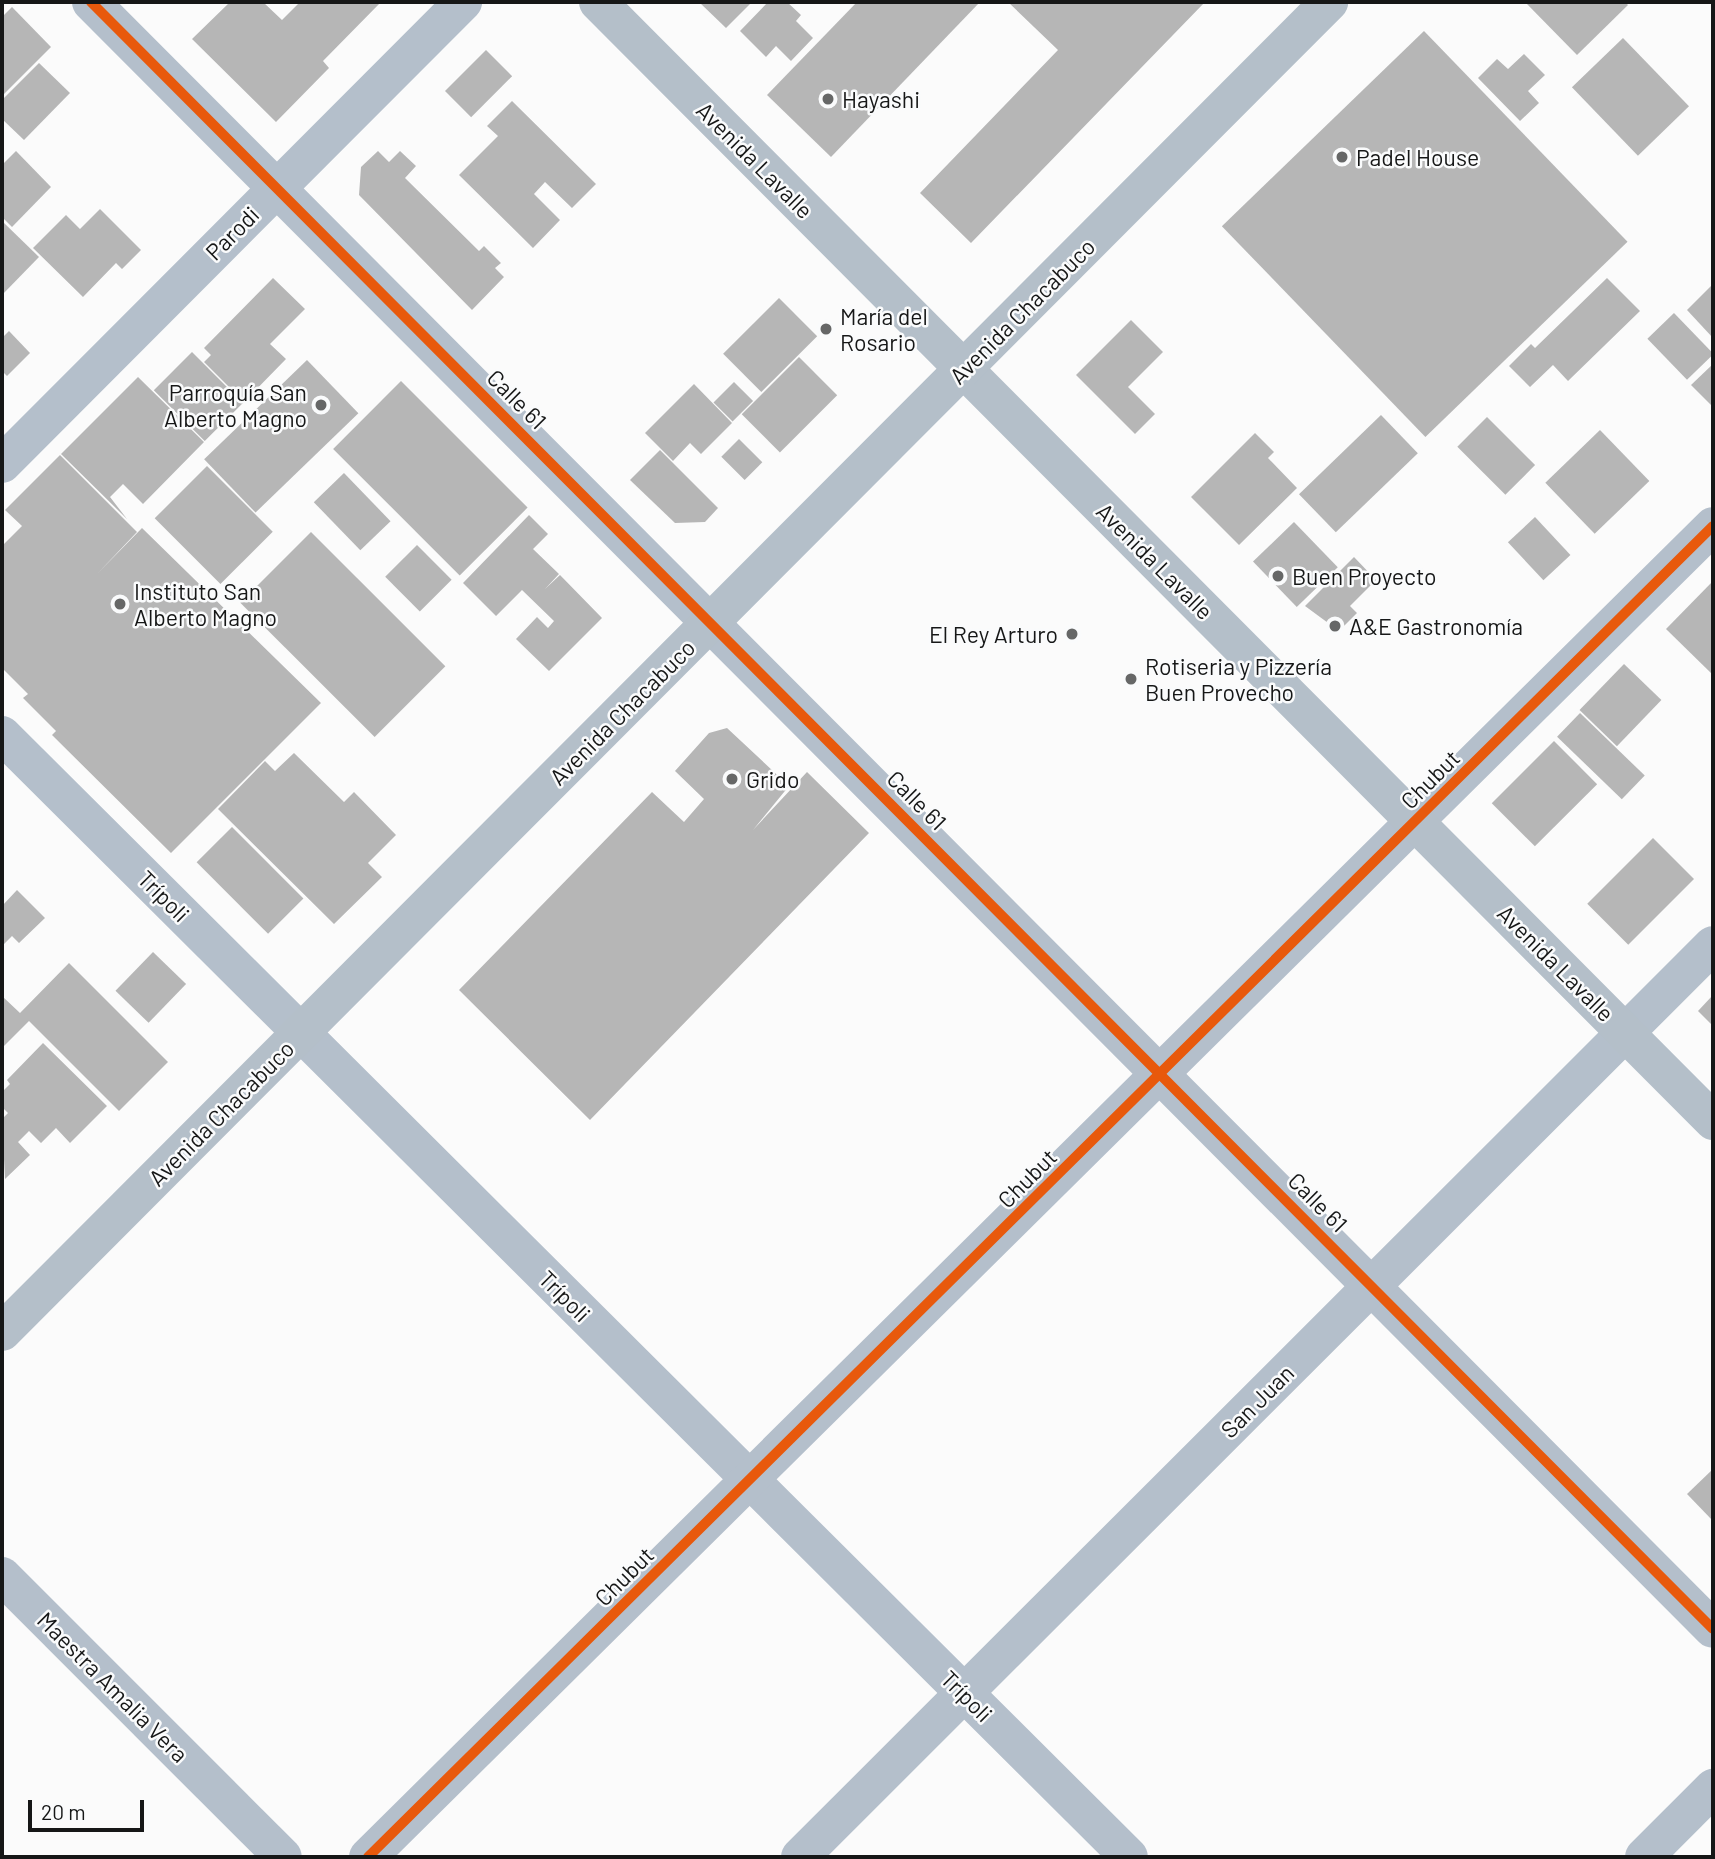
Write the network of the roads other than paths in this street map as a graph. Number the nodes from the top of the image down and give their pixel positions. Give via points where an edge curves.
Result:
1 (91, 2) edge
2 (463, 2) edge
3 (598, 2) edge
4 (1329, 2) edge
5 (277, 188) junction
6 (964, 369) junction
7 (2, 464) edge
8 (1713, 526) edge
9 (711, 623) junction
10 (2, 735) edge
11 (1416, 823) junction
12 (1713, 945) edge
13 (301, 1033) junction
14 (1626, 1033) junction
15 (1161, 1075) junction
16 (1713, 1121) edge
17 (1372, 1286) junction
18 (2, 1332) edge
19 (751, 1481) junction
20 (2, 1576) edge
21 (1713, 1629) edge
22 (965, 1693) junction
23 (1713, 1788) edge
24 (283, 1857) edge
25 (368, 1857) edge
26 (800, 1857) edge
27 (1129, 1857) edge
28 (1644, 1857) edge

1 - 5 street, Calle 61
2 - 5 street, Parodi
3 - 6 main road, Avenida Lavalle
4 - 6 main road, Avenida Chacabuco
5 - 7 street, Parodi
5 - 9 street, Calle 61
6 - 9 main road, Avenida Chacabuco
6 - 11 main road, Avenida Lavalle
8 - 11 street, Chubut
9 - 13 main road, Avenida Chacabuco
9 - 15 street, Calle 61
10 - 13 street, Trípoli
11 - 14 main road, Avenida Lavalle
11 - 15 street, Chubut
12 - 14 street, San Juan
13 - 18 main road, Avenida Chacabuco
13 - 19 street, Trípoli
14 - 16 main road, Avenida Lavalle
14 - 17 street, San Juan
15 - 17 street, Calle 61
15 - 19 street, Chubut
17 - 21 street, Calle 61
17 - 22 street, San Juan
19 - 22 street, Trípoli
19 - 25 street, Chubut
20 - 24 street, Maestra Amalia Vera
22 - 26 street, San Juan
22 - 27 street, Trípoli
23 - 28 street

